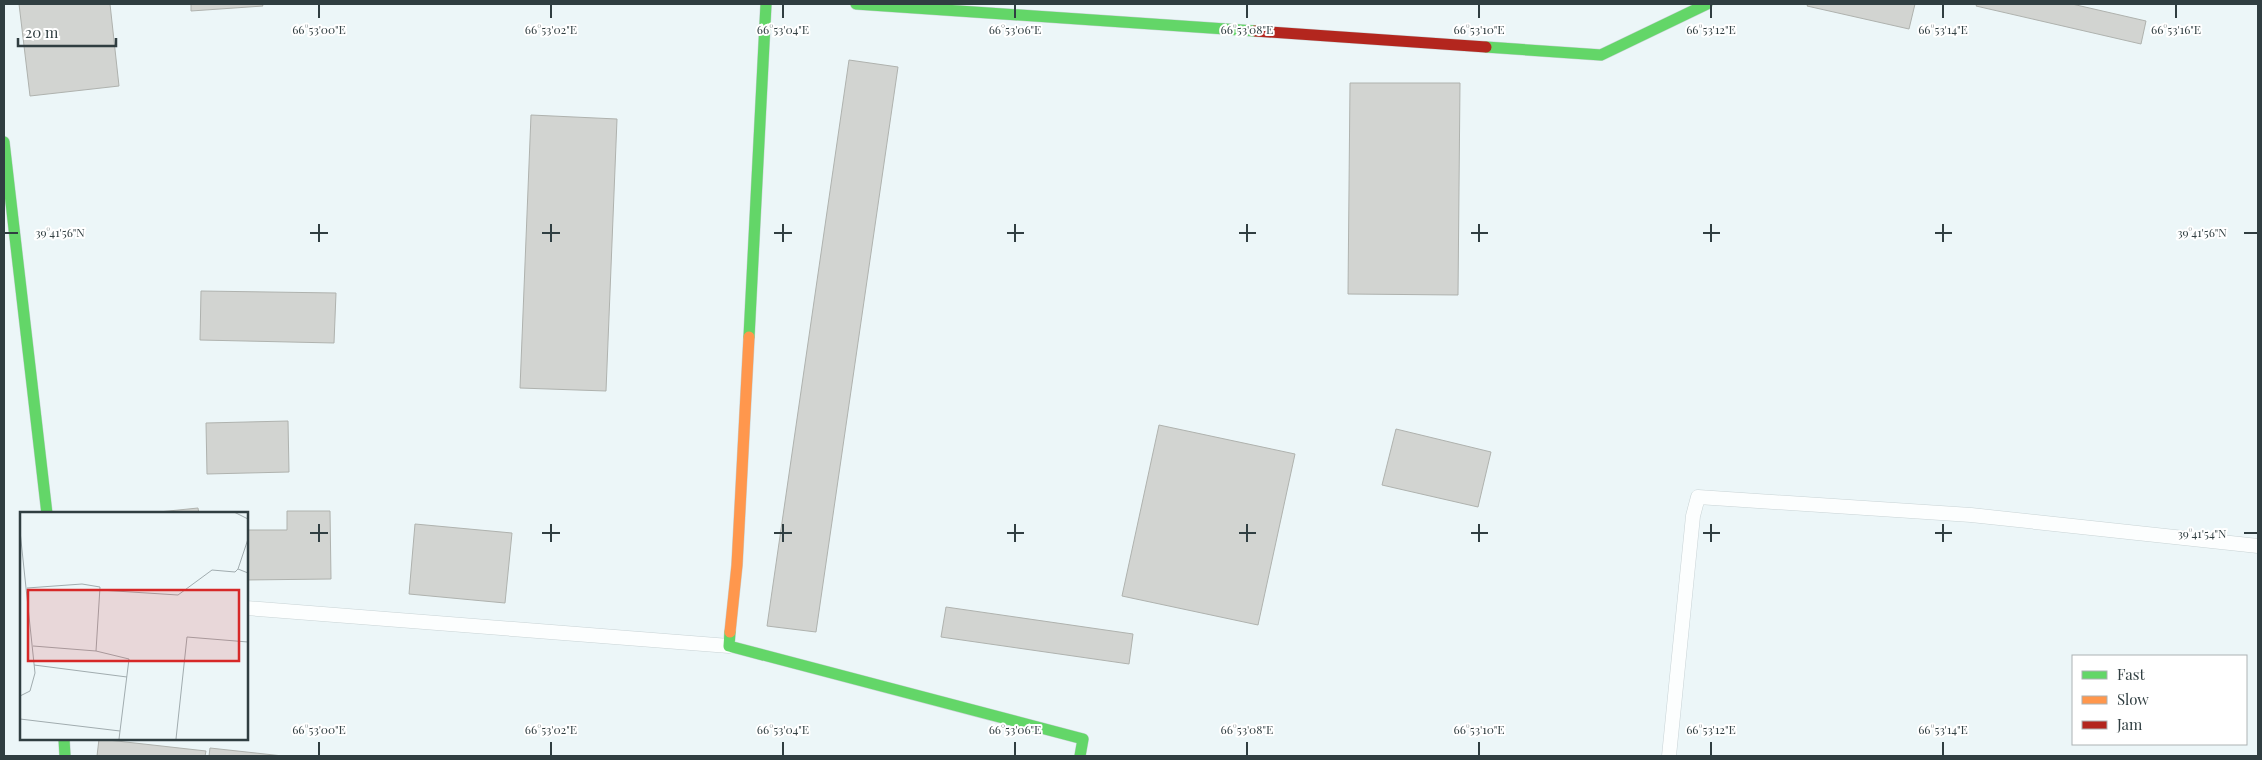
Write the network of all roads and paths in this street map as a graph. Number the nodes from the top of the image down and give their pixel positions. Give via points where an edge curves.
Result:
1 (766, 4) edge
2 (856, 4) edge
3 (1707, 4) edge
4 (4, 142) edge
5 (47, 512) edge
6 (2258, 546) edge
7 (248, 608) edge
8 (729, 646) junction
9 (64, 740) edge
10 (65, 756) edge
11 (1080, 756) edge
12 (1669, 756) edge

1 - 8 street via 737,565
2 - 3 street via 1601,55
4 - 5 street
6 - 12 lane via 1970,515 1698,497 1693,516
7 - 8 lane
8 - 11 street via 1082,739
9 - 10 street

